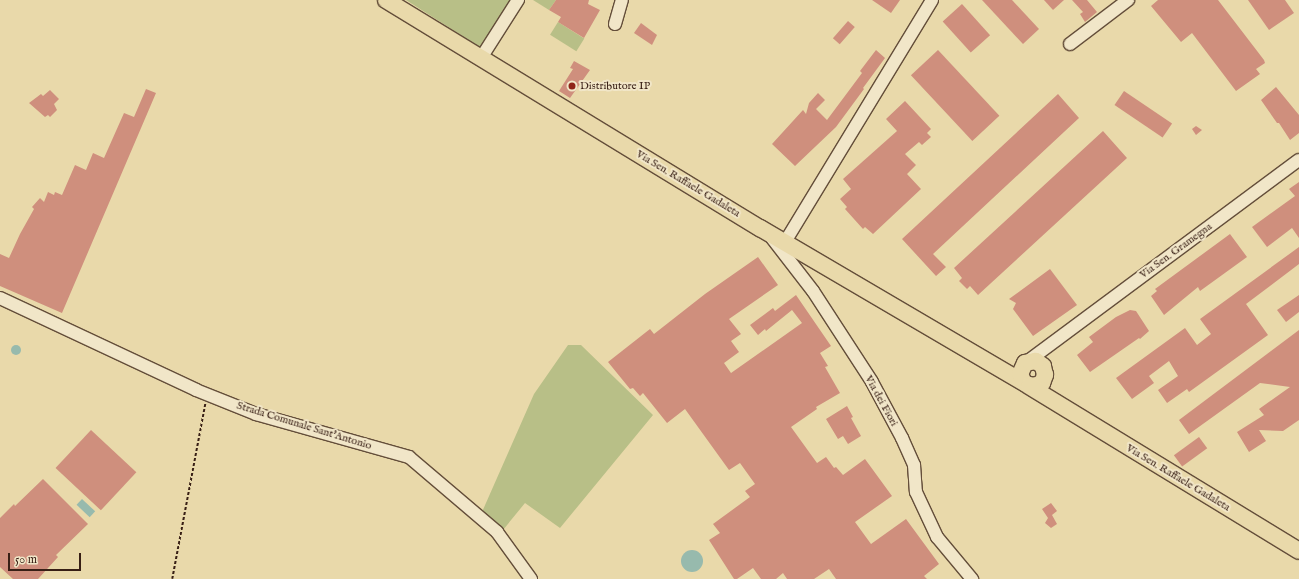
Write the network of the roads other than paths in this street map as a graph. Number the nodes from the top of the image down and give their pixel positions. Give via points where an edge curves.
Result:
1 (386, 0) edge
2 (518, 0) edge
3 (622, 0) edge
4 (932, 0) edge
5 (1128, 0) edge
6 (615, 24) dead end
7 (1070, 44) dead end
8 (481, 58) junction
9 (1299, 160) edge
10 (767, 232) junction
11 (784, 242) junction
12 (0, 298) edge
13 (1053, 342) junction
14 (1025, 374) junction
15 (1045, 375) junction
16 (1057, 404) junction
17 (1299, 551) edge
18 (531, 579) edge
19 (972, 579) edge

1 - 8 main road, Via Sen. Raffaele Gadaleta
2 - 8 street
3 - 6 street
4 - 11 street
5 - 7 street
8 - 10 main road, Via Sen. Raffaele Gadaleta
9 - 13 street, Via Sen. Gramegna
10 - 11 main road, Via Sen. Raffaele Gadaleta
10 - 19 street, Via dei Fiori via 814,291 872,382 914,465 916,492 937,537
11 - 14 main road, Via Sen. Raffaele Gadaleta via 992,365
12 - 18 street, Strada Comunale Sant'Antonio via 207,395 256,414 409,457 497,532
13 - 14 street, Via Sen. Gramegna
13 - 15 street
14 - 15 main road via 1038,385
14 - 15 main road, Via Sen. Raffaele Gadaleta via 1040,363
14 - 16 main road, Via Sen. Raffaele Gadaleta
15 - 16 main road
16 - 17 main road, Via Sen. Raffaele Gadaleta

